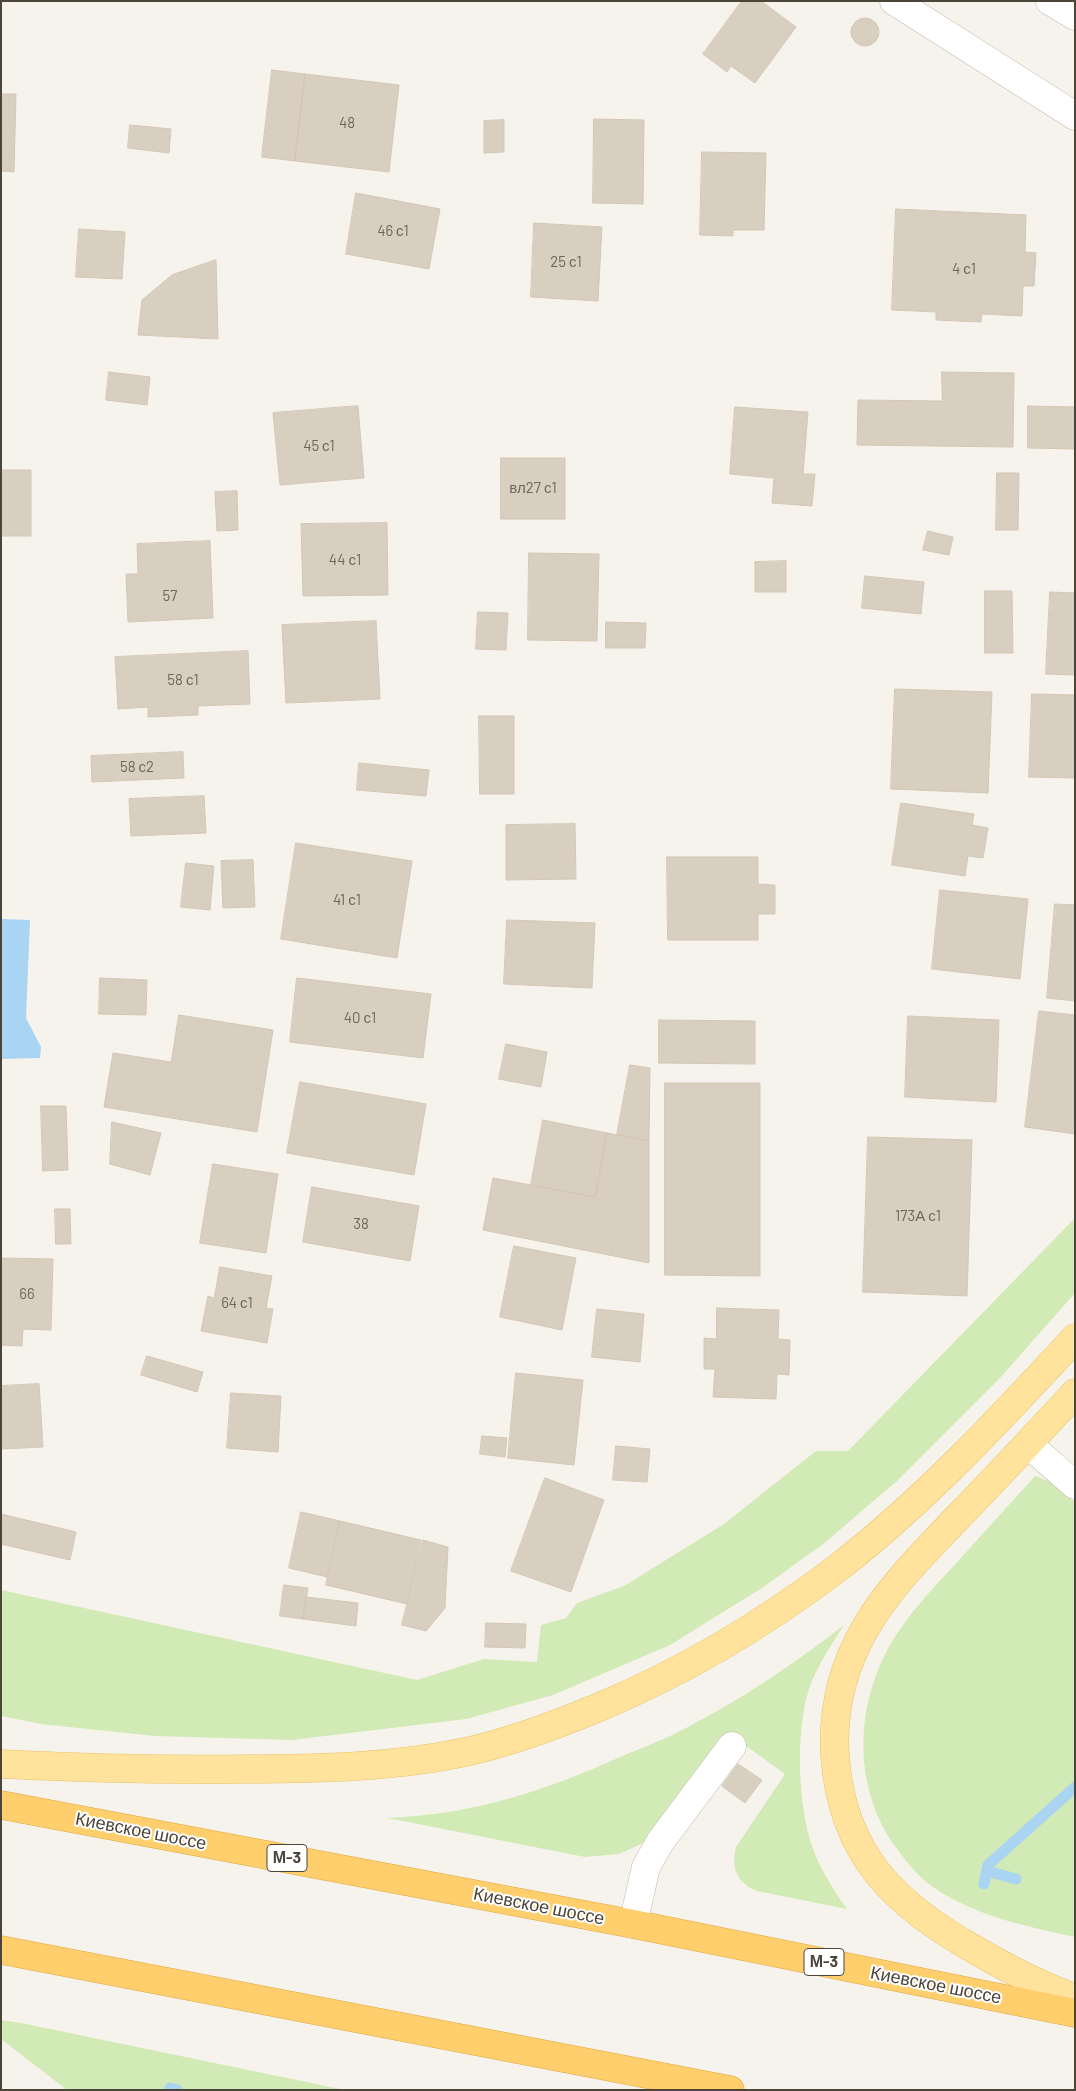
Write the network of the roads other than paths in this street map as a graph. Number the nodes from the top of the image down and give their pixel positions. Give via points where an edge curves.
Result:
1 (894, 1) edge
2 (1050, 1) edge
3 (1075, 16) edge
4 (1075, 116) edge
5 (1075, 1338) edge
6 (1075, 1393) edge
7 (1028, 1444) junction
8 (1075, 1486) edge
9 (732, 1746) dead end
10 (1, 1764) edge
11 (1, 1805) edge
12 (633, 1924) junction
13 (1, 1950) edge
14 (1075, 1998) edge
15 (1075, 2013) edge
16 (730, 2090) edge

1 - 4 lane
2 - 3 lane
5 - 10 main road via 916,1500 841,1565 780,1610 677,1671 560,1723 471,1751 337,1768 90,1769
6 - 7 main road
7 - 8 lane
7 - 14 main road via 909,1569 866,1628 848,1663 837,1700 836,1770 842,1805 856,1841 878,1874 904,1902 967,1946 1010,1970
9 - 12 lane via 660,1842 646,1867
11 - 12 highway, Киевское шоссе / М-3
12 - 15 highway, Киевское шоссе / М-3
13 - 16 highway

